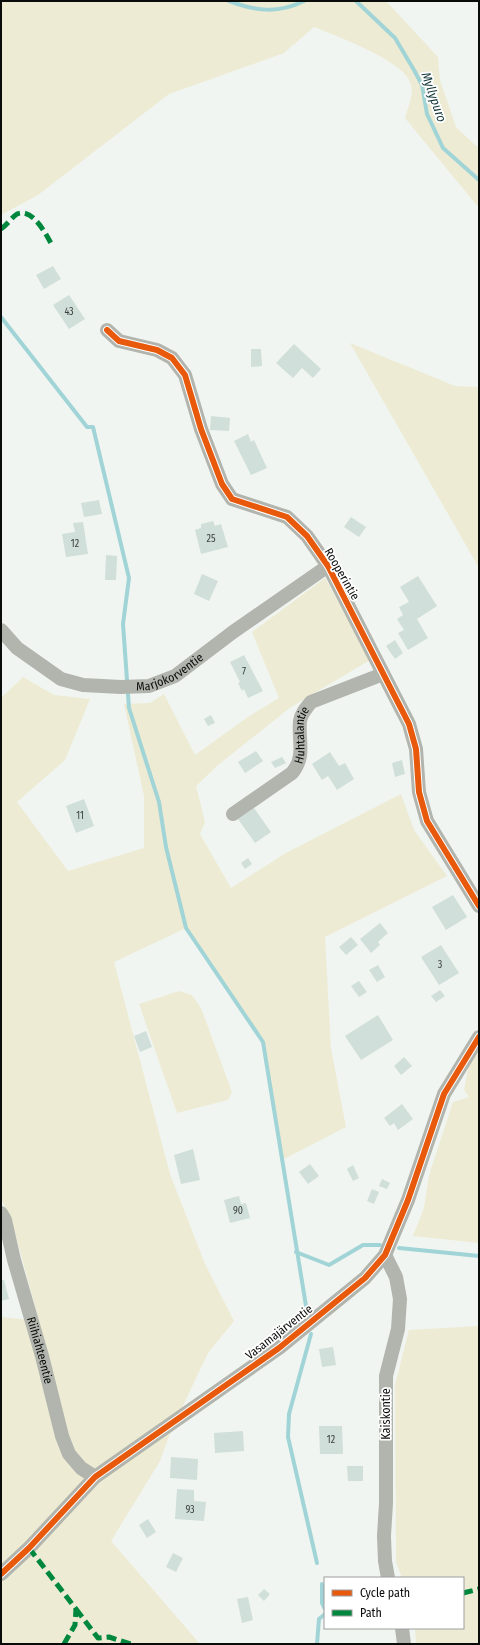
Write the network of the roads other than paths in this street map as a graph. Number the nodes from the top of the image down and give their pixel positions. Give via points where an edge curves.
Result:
1 (107, 330) dead end
2 (328, 566) junction
3 (1, 630) edge
4 (383, 674) junction
5 (233, 814) dead end
6 (479, 906) edge
7 (479, 1037) edge
8 (1, 1213) edge
9 (385, 1255) junction
10 (95, 1477) junction
11 (1, 1574) edge
12 (388, 1577) edge
13 (402, 1629) edge
14 (404, 1644) edge

1 - 2 street, Rooperintie via 119,341 158,350 172,358 185,375 206,443 222,484 232,499 287,517 307,536
2 - 3 street, Marjokorventie via 175,676 149,686 82,685 61,679 17,648
2 - 4 street, Rooperintie
4 - 5 street, Huhtalantie via 311,702 300,721 302,738 298,766 292,773
4 - 6 street, Rooperintie via 410,724 416,749 419,792 427,821
7 - 9 street, Vasamajärventie via 444,1094 408,1200
8 - 10 street, Riihiahteentie via 62,1436 69,1454 81,1468
9 - 10 street, Vasamajärventie via 365,1278 279,1348
9 - 12 street, Kaiskontie via 396,1277 400,1299 398,1329 386,1376 384,1561
10 - 11 street, Vasamajärventie
13 - 14 street

